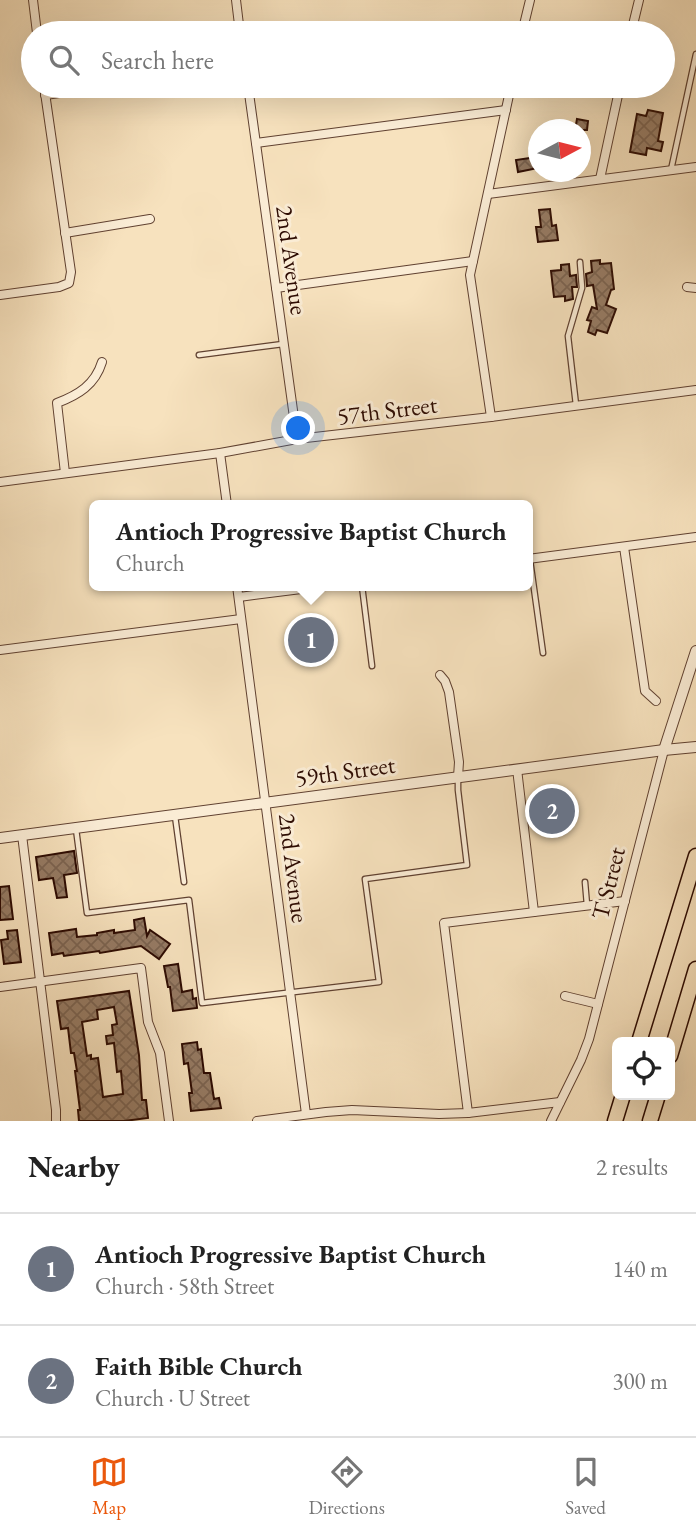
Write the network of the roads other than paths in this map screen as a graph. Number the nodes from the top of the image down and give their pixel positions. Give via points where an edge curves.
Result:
1 (33, 0) edge
2 (236, 0) edge
3 (530, 0) edge
4 (639, 0) edge
5 (36, 21) edge
6 (239, 21) edge
7 (525, 21) edge
8 (635, 21) edge
9 (696, 54) edge
10 (45, 98) edge
11 (250, 98) edge
12 (508, 98) edge
13 (617, 98) edge
14 (506, 110) junction
15 (256, 142) junction
16 (696, 167) edge
17 (671, 170) junction
18 (600, 179) junction
19 (488, 194) junction
20 (150, 219) dead end
21 (65, 233) junction
22 (473, 261) junction
23 (580, 262) dead end
24 (276, 288) junction
25 (0, 295) edge
26 (284, 344) junction
27 (199, 355) dead end
28 (102, 362) dead end
29 (696, 390) edge
30 (576, 406) junction
31 (491, 417) junction
32 (298, 439) junction
33 (220, 453) junction
34 (65, 473) junction
35 (0, 482) edge
36 (226, 500) edge
37 (696, 537) edge
38 (624, 547) junction
39 (533, 558) edge
40 (533, 586) edge
41 (238, 591) edge
42 (302, 591) edge
43 (363, 591) edge
44 (239, 597) junction
45 (242, 619) junction
46 (0, 650) edge
47 (696, 651) edge
48 (543, 653) dead end
49 (372, 666) dead end
50 (440, 676) dead end
51 (656, 701) dead end
52 (264, 715) dead end
53 (254, 716) junction
54 (696, 747) edge
55 (664, 750) junction
56 (517, 769) junction
57 (458, 777) junction
58 (266, 803) junction
59 (175, 815) junction
60 (76, 828) junction
61 (22, 835) junction
62 (0, 838) edge
63 (696, 856) edge
64 (184, 882) dead end
65 (585, 882) dead end
66 (625, 901) junction
67 (587, 906) junction
68 (534, 912) junction
69 (696, 969) edge
70 (40, 981) junction
71 (0, 987) edge
72 (290, 993) junction
73 (565, 996) dead end
74 (598, 1004) junction
75 (641, 1037) edge
76 (675, 1039) edge
77 (621, 1100) edge
78 (656, 1100) edge
79 (560, 1102) junction
80 (383, 1111) junction
81 (468, 1113) junction
82 (306, 1115) junction
83 (56, 1121) edge
84 (169, 1121) edge
85 (257, 1121) edge
86 (385, 1121) edge
87 (551, 1121) edge
88 (615, 1121) edge
89 (650, 1121) edge

1 - 5 street
2 - 6 street
3 - 7 street
4 - 8 street
9 - 17 lane
10 - 21 street
11 - 15 street, 2nd Avenue
12 - 14 street
13 - 18 street
14 - 15 street
14 - 19 street
15 - 24 street, 2nd Avenue
16 - 17 street
17 - 18 street
18 - 19 street
19 - 22 street
20 - 21 street
21 - 25 street via 69,283
22 - 24 street
22 - 31 street via 470,275
23 - 30 lane via 582,288 568,337
24 - 26 street, 2nd Avenue
26 - 27 lane
26 - 32 street, 2nd Avenue
28 - 34 street via 86,389 57,403
29 - 30 street, 57th Street
30 - 31 street, 57th Street
31 - 32 street, 57th Street
32 - 33 street, 57th Street
33 - 34 street, 57th Street
33 - 36 street
34 - 35 street, 57th Street
37 - 38 street
38 - 39 street
38 - 51 street via 645,691
40 - 48 lane
41 - 44 street, 2nd Avenue
42 - 44 street
43 - 49 lane
44 - 45 street, 2nd Avenue
45 - 46 street
45 - 53 street, 2nd Avenue
47 - 55 street, T Street
50 - 57 street via 449,692
52 - 53 lane
53 - 58 street, 2nd Avenue
54 - 55 street, 59th Street
55 - 56 street, 59th Street
55 - 66 street, T Street
56 - 57 street, 59th Street
56 - 68 street
57 - 58 street, 59th Street
57 - 72 lane via 467,865 365,879 379,982
58 - 59 street, 59th Street
58 - 72 street, 2nd Avenue
59 - 60 street, 59th Street
59 - 64 lane
60 - 61 street, 59th Street
60 - 72 lane via 87,914 189,900 202,1003
61 - 62 street, 59th Street
61 - 70 street
63 - 75 highway
65 - 67 lane
66 - 67 street
66 - 74 street, T Street
67 - 68 street
68 - 81 street via 444,923
69 - 76 highway
70 - 71 street
70 - 83 street
70 - 84 street via 141,968
72 - 82 street, 2nd Avenue
73 - 74 street
74 - 79 street, T Street via 582,1060
77 - 88 highway
78 - 89 highway
79 - 81 street
79 - 87 street, T Street
80 - 81 street
80 - 82 street
80 - 86 street
82 - 85 street

